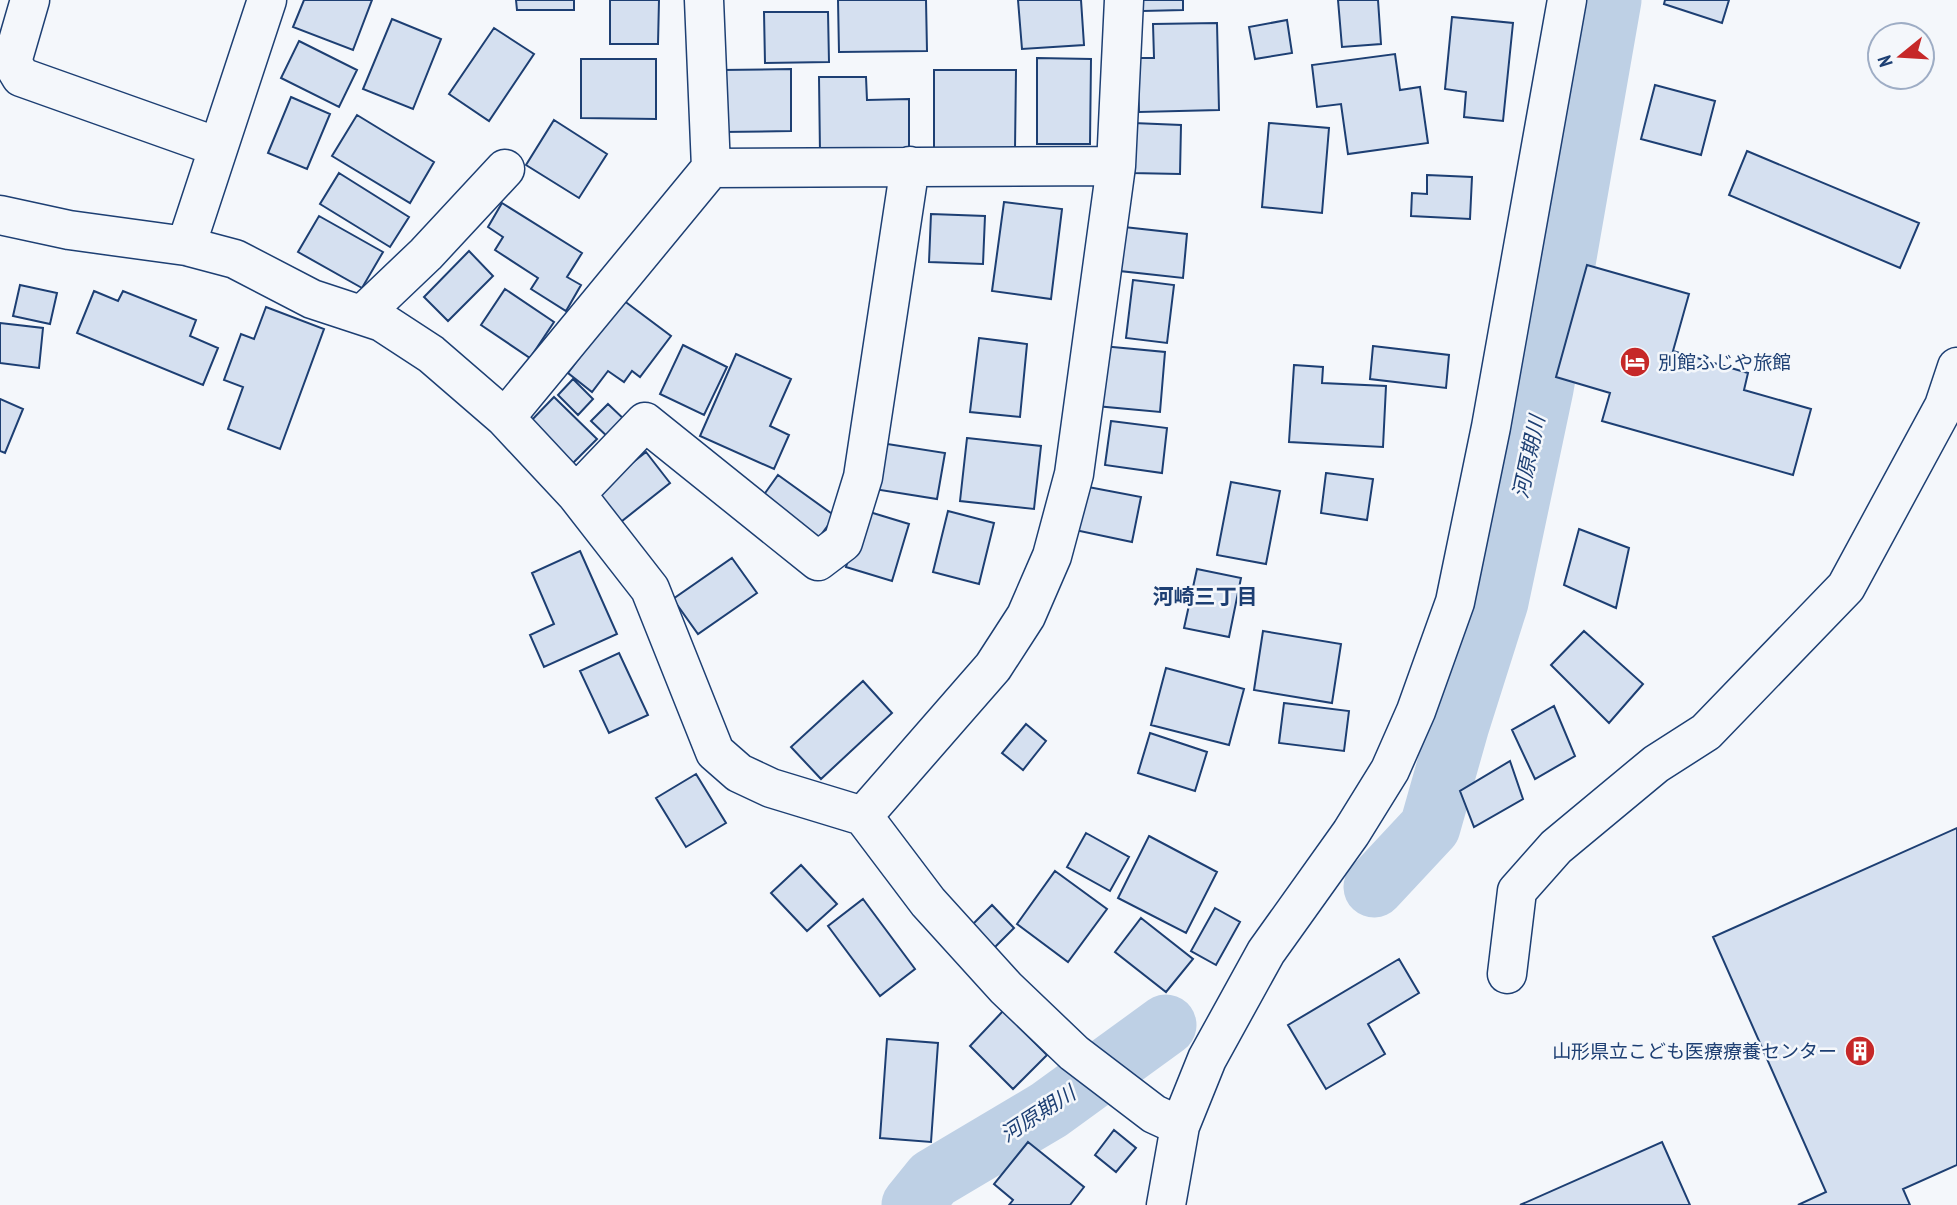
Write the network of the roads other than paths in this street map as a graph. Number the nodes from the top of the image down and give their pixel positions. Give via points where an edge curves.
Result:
1 (30, 0) edge
2 (267, 0) edge
3 (704, 0) edge
4 (1124, 0) edge
5 (1567, 0) edge
6 (218, 147) junction
7 (911, 166) junction
8 (1116, 166) junction
9 (711, 167) junction
10 (505, 169) dead end
11 (0, 215) edge
12 (186, 246) junction
13 (362, 316) junction
14 (1957, 367) edge
15 (1950, 408) edge
16 (505, 418) junction
17 (576, 494) junction
18 (863, 816) junction
19 (1507, 974) dead end
20 (1167, 1120) junction
21 (1166, 1205) edge

1 - 6 street via 12,62 21,77
2 - 6 street
3 - 9 street
4 - 8 street
5 - 20 street via 1455,602 1390,770 1266,952
6 - 12 street
7 - 8 street
7 - 9 street
7 - 17 street via 863,477 843,542 818,561 645,422
8 - 18 street via 1074,474 1052,556 1026,616 993,667
9 - 16 street
10 - 13 street
11 - 12 street
12 - 13 street via 235,260 312,299
13 - 16 street via 382,322 431,354
14 - 15 street
15 - 19 street via 1846,587 1706,732 1656,764 1556,847 1517,891
16 - 17 street
17 - 18 street via 650,589 715,752 739,773 771,788
18 - 20 street via 928,902 1006,988 1074,1052
20 - 21 street

